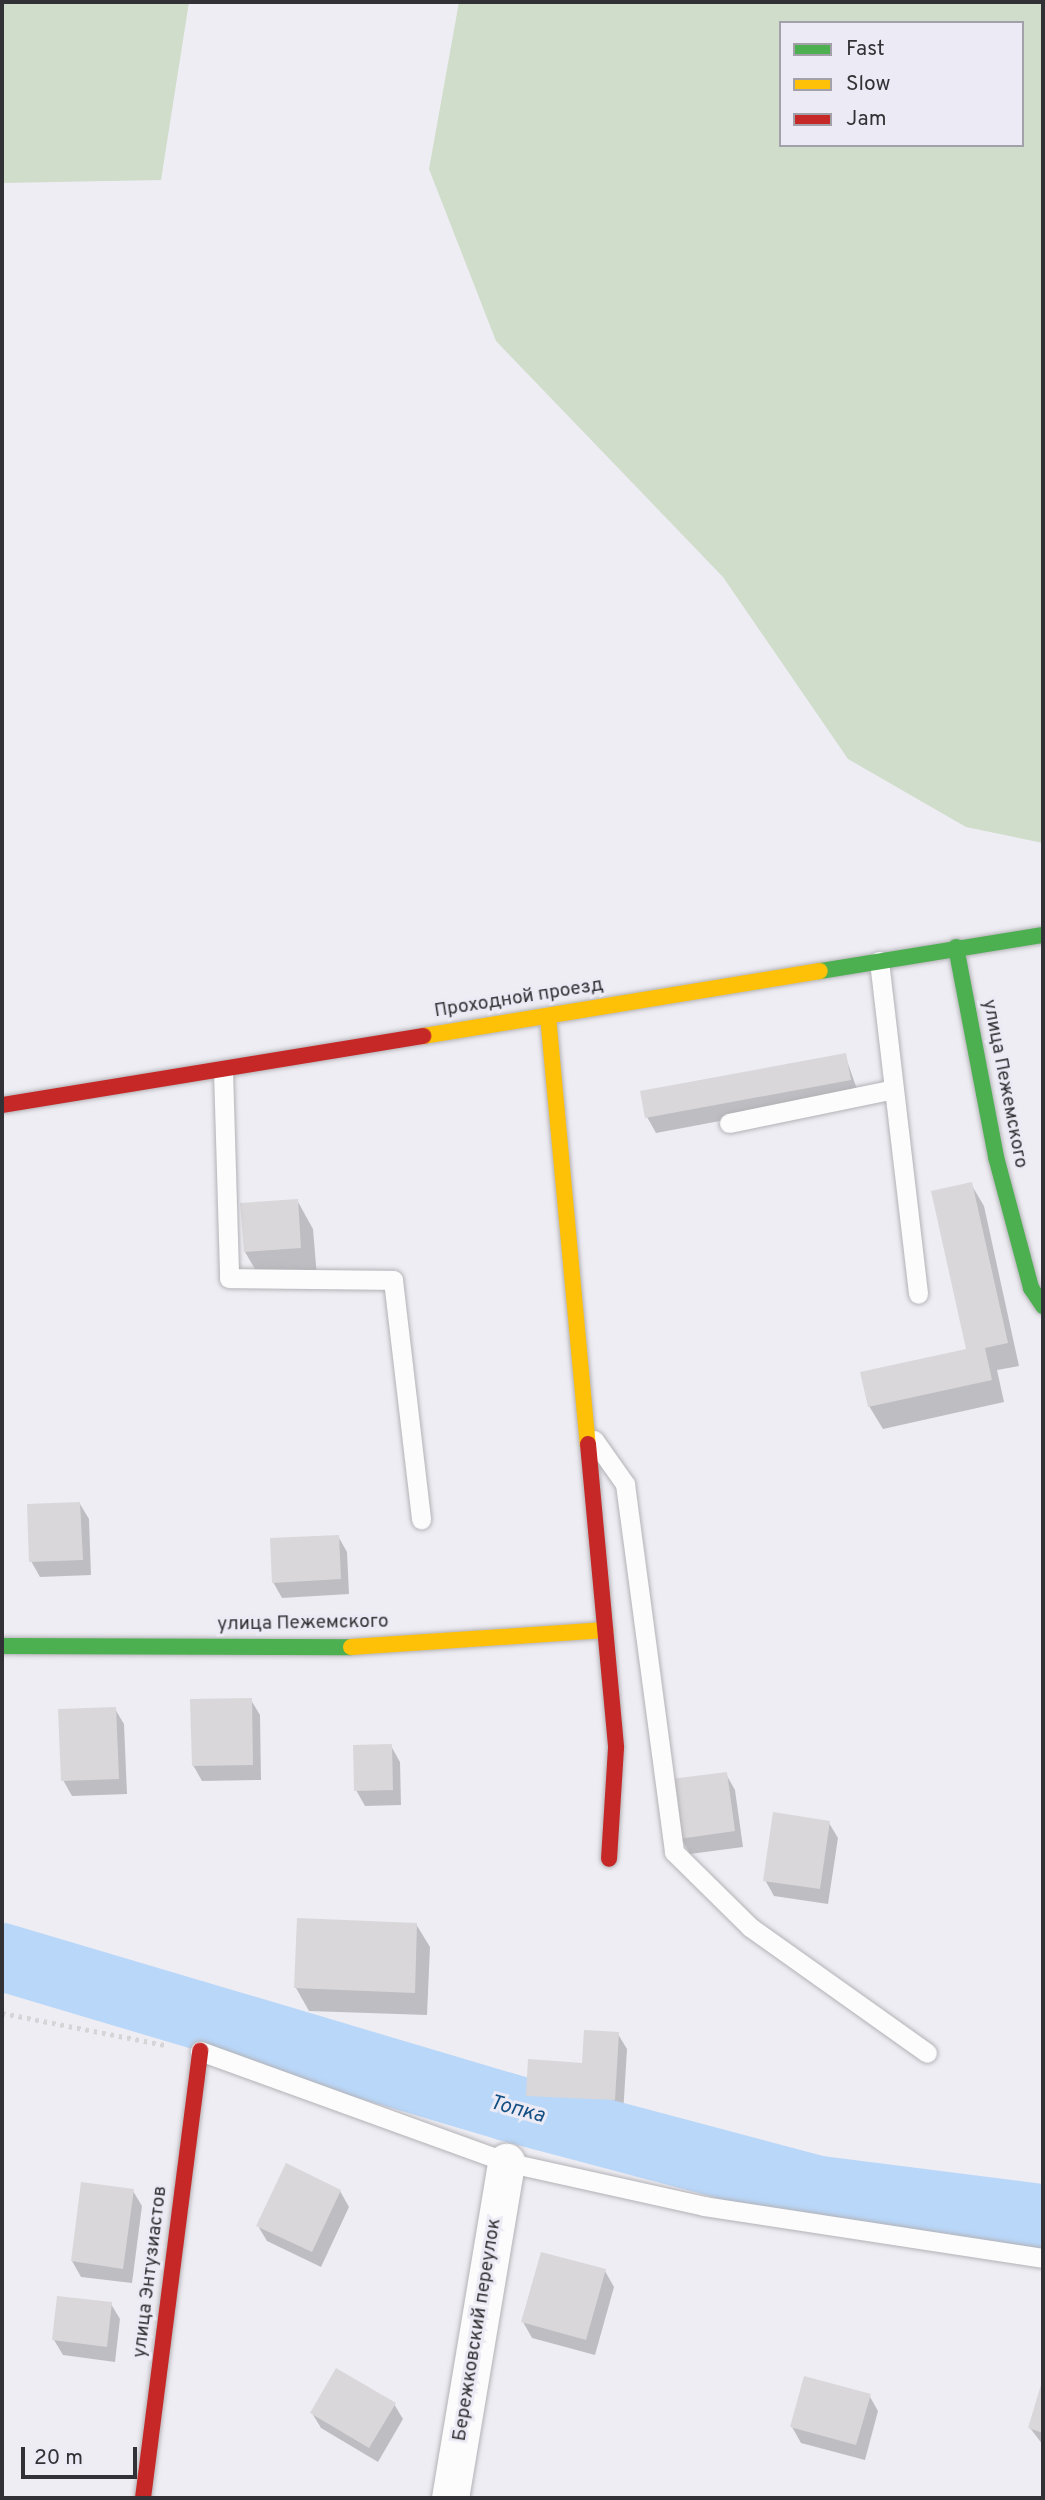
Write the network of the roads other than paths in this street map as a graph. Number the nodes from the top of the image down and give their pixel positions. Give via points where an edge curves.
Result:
1 (1043, 935) edge
2 (956, 947) junction
3 (879, 961) junction
4 (548, 1016) junction
5 (223, 1070) junction
6 (894, 1089) junction
7 (2, 1105) edge
8 (729, 1123) dead end
9 (918, 1294) dead end
10 (1043, 1306) edge
11 (589, 1434) junction
12 (421, 1519) dead end
13 (605, 1630) junction
14 (2, 1646) edge
15 (609, 1859) dead end
16 (200, 2052) joint
17 (928, 2053) dead end
18 (506, 2162) junction
19 (1043, 2258) edge
20 (143, 2498) edge
21 (450, 2498) edge

1 - 2 street, Проходной проезд
2 - 3 street, Проходной проезд
2 - 10 street, улица Пежемского via 996,1157 1031,1288
3 - 4 street, Проходной проезд
3 - 6 lane
4 - 5 street, Проходной проезд
4 - 11 street
5 - 7 street, Проходной проезд
5 - 12 lane via 229,1278 393,1280
6 - 8 lane
6 - 9 lane
11 - 13 street
11 - 17 lane via 625,1484 674,1852 750,1927
13 - 14 street, улица Пежемского via 359,1647
13 - 15 street via 615,1748
16 - 18 lane
16 - 20 street, улица Энтузиастов
18 - 19 lane via 704,2206
18 - 21 street, Бережковский переулок

